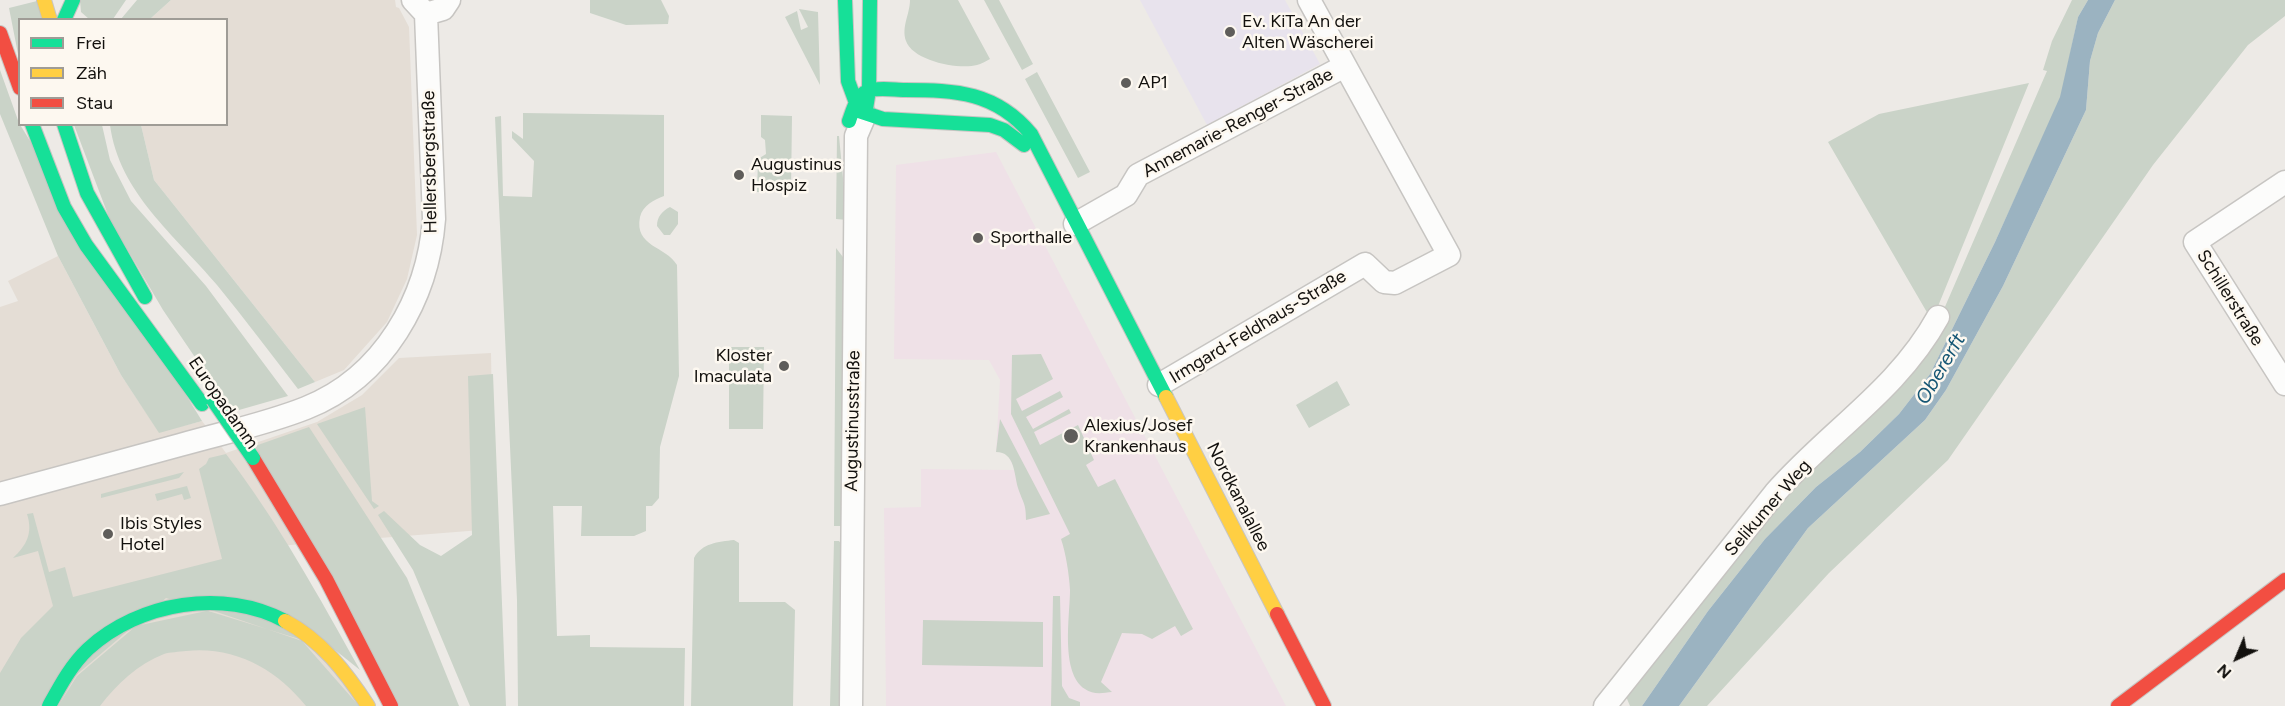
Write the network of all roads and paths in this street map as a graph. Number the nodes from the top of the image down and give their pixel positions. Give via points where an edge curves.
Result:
1 (44, 0) edge
2 (73, 0) edge
3 (450, 0) edge
4 (833, 0) edge
5 (845, 0) edge
6 (870, 0) edge
7 (1309, 0) edge
8 (419, 7) edge
9 (49, 18) edge
10 (65, 18) edge
11 (0, 33) edge
12 (1345, 66) junction
13 (18, 82) edge
14 (869, 90) junction
15 (856, 119) junction
16 (33, 126) edge
17 (65, 126) edge
18 (1052, 177) junction
19 (2285, 182) edge
20 (1075, 224) junction
21 (155, 312) dead end
22 (1938, 317) dead end
23 (166, 330) dead end
24 (2285, 384) edge
25 (1159, 385) junction
26 (208, 402) junction
27 (248, 459) junction
28 (0, 494) edge
29 (2285, 580) edge
30 (49, 706) edge
31 (368, 706) edge
32 (380, 706) edge
33 (391, 706) edge
34 (850, 706) edge
35 (1324, 706) edge
36 (1605, 706) edge
37 (2118, 706) edge

1 - 9 main road
2 - 10 main road
3 - 8 street, Hellersbergstraße via 443,9
4 - 15 main road via 835,64 841,100
5 - 15 main road via 848,72
6 - 14 main road
7 - 12 street
8 - 28 street, Hellersbergstraße via 434,219 432,251 413,306 377,357 356,378 307,408
11 - 13 main road
12 - 20 street, Annemarie-Renger-Straße via 1138,175 1126,195
12 - 25 street, Irmgard-Feldhaus-Straße via 1449,255 1395,283 1384,282 1365,264
14 - 15 main road via 863,93
14 - 18 main road, Nordkanalallee via 960,94 999,105 1031,134
15 - 18 main road, Nordkanalallee via 990,125 1015,137
15 - 34 street, Augustinusstraße
16 - 26 main road, Europadamm via 64,207 86,245
17 - 21 main road via 86,193
18 - 20 main road, Nordkanalallee
19 - 24 street, Schillerstraße via 2195,242
20 - 25 main road, Nordkanalallee
22 - 36 street, Selikumer Weg via 1899,373 1775,493
23 - 26 main road, Europadamm
25 - 35 main road, Nordkanalallee
26 - 27 main road, Europadamm
27 - 32 main road, Europadamm via 328,600
27 - 33 main road, Europadamm via 320,565
29 - 37 main road
30 - 31 main road via 65,677 104,635 159,608 220,601 280,618 301,631 322,646

